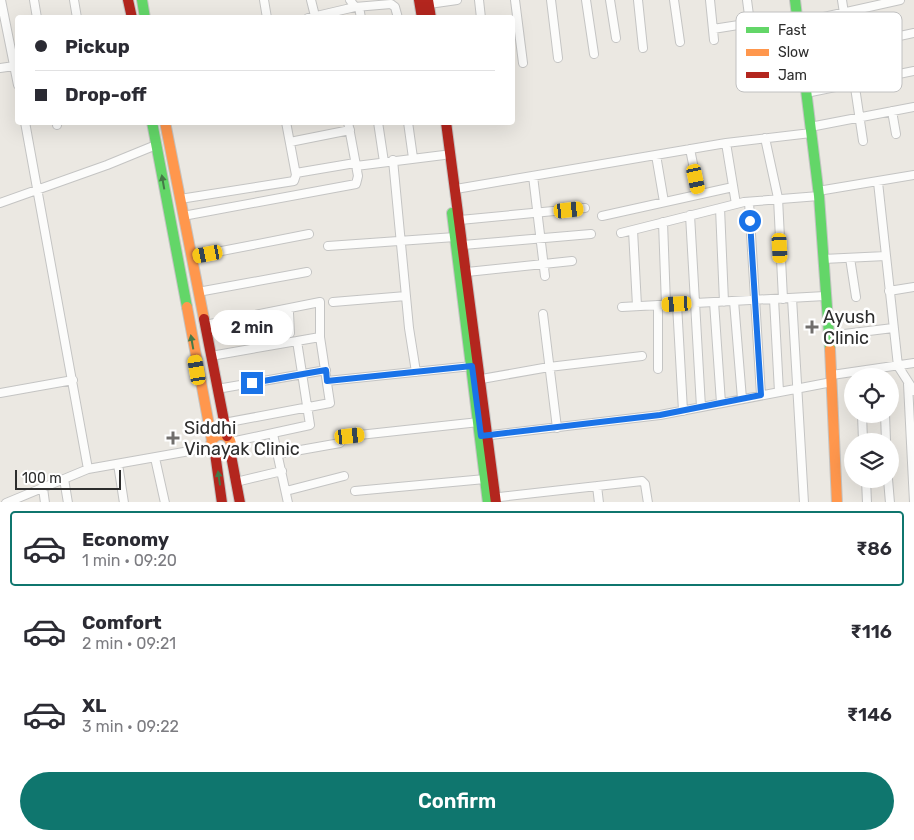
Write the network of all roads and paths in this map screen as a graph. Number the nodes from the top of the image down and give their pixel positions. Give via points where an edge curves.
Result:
1 (1, 0) edge
2 (34, 0) edge
3 (74, 0) edge
4 (128, 0) edge
5 (145, 0) edge
6 (264, 0) edge
7 (312, 0) edge
8 (457, 0) edge
9 (479, 0) edge
10 (515, 0) edge
11 (551, 0) edge
12 (586, 0) edge
13 (610, 0) edge
14 (638, 0) edge
15 (674, 0) edge
16 (710, 0) edge
17 (900, 0) edge
18 (426, 1) edge
19 (355, 5) edge
20 (848, 12) edge
21 (2, 15) edge
22 (36, 15) edge
23 (76, 15) edge
24 (131, 15) edge
25 (145, 15) edge
26 (266, 15) edge
27 (311, 15) edge
28 (328, 15) edge
29 (397, 15) edge
30 (423, 15) edge
31 (430, 15) edge
32 (481, 15) edge
33 (736, 25) edge
34 (713, 28) junction
35 (616, 38) dead end
36 (714, 40) dead end
37 (680, 42) dead end
38 (14, 48) edge
39 (643, 48) dead end
40 (594, 54) dead end
41 (558, 58) dead end
42 (523, 63) dead end
43 (14, 66) junction
44 (0, 68) edge
45 (15, 71) edge
46 (810, 92) edge
47 (856, 92) edge
48 (806, 93) joint
49 (914, 107) edge
50 (892, 111) junction
51 (860, 118) junction
52 (26, 125) edge
53 (153, 125) edge
54 (166, 125) edge
55 (287, 125) edge
56 (378, 125) edge
57 (408, 125) edge
58 (439, 125) edge
59 (446, 125) edge
60 (349, 126) edge
61 (811, 130) junction
62 (896, 134) dead end
63 (765, 138) junction
64 (863, 141) dead end
65 (290, 142) junction
66 (726, 143) junction
67 (156, 145) junction
68 (690, 150) junction
69 (444, 155) junction
70 (656, 155) junction
71 (413, 158) junction
72 (393, 160) junction
73 (384, 162) junction
74 (356, 165) junction
75 (296, 173) junction
76 (914, 175) edge
77 (534, 176) junction
78 (878, 182) junction
79 (733, 187) junction
80 (456, 189) junction
81 (38, 190) junction
82 (699, 194) junction
83 (819, 194) junction
84 (778, 198) junction
85 (180, 199) junction
86 (664, 202) junction
87 (749, 202) junction
88 (0, 204) edge
89 (736, 204) junction
90 (585, 208) dead end
91 (720, 208) junction
92 (538, 213) junction
93 (183, 216) junction
94 (602, 216) dead end
95 (690, 216) junction
96 (460, 220) junction
97 (663, 222) junction
98 (633, 230) junction
99 (621, 233) dead end
100 (309, 234) dead end
101 (591, 234) dead end
102 (455, 237) junction
103 (540, 240) junction
104 (401, 242) junction
105 (464, 245) junction
106 (328, 246) dead end
107 (886, 256) junction
108 (191, 257) junction
109 (850, 258) junction
110 (823, 259) junction
111 (572, 262) dead end
112 (543, 264) junction
113 (307, 272) dead end
114 (467, 272) junction
115 (545, 276) dead end
116 (914, 287) edge
117 (890, 291) junction
118 (198, 292) junction
119 (406, 296) junction
120 (825, 296) junction
121 (856, 297) dead end
122 (792, 298) junction
123 (774, 299) junction
124 (783, 299) junction
125 (754, 300) junction
126 (734, 301) junction
127 (333, 302) dead end
128 (714, 302) junction
129 (724, 302) junction
130 (695, 303) junction
131 (677, 304) junction
132 (662, 305) junction
133 (637, 306) junction
134 (622, 307) dead end
135 (286, 309) junction
136 (543, 314) dead end
137 (205, 325) junction
138 (893, 328) junction
139 (290, 334) dead end
140 (828, 336) junction
141 (320, 337) junction
142 (297, 341) junction
143 (211, 356) junction
144 (642, 356) dead end
145 (914, 363) edge
146 (472, 366) junction
147 (898, 366) junction
148 (550, 368) junction
149 (882, 368) edge
150 (658, 369) dead end
151 (326, 370) junction
152 (416, 372) junction
153 (302, 374) junction
154 (844, 377) edge
155 (832, 379) junction
156 (73, 380) junction
157 (478, 380) junction
158 (327, 381) junction
159 (908, 382) junction
160 (797, 388) junction
161 (217, 389) junction
162 (914, 391) edge
163 (779, 392) junction
164 (0, 393) edge
165 (761, 395) junction
166 (742, 399) junction
167 (721, 403) junction
168 (309, 407) junction
169 (701, 407) junction
170 (683, 411) junction
171 (479, 422) junction
172 (224, 423) junction
173 (557, 428) junction
174 (273, 434) junction
175 (350, 436) dead end
176 (484, 436) junction
177 (229, 443) junction
178 (340, 443) dead end
179 (213, 447) junction
180 (278, 454) junction
181 (155, 458) junction
182 (118, 464) junction
183 (88, 469) junction
184 (282, 472) junction
185 (344, 476) dead end
186 (485, 479) junction
187 (64, 480) junction
188 (236, 482) junction
189 (596, 486) junction
190 (43, 488) junction
191 (866, 488) edge
192 (889, 488) edge
193 (286, 491) junction
194 (355, 491) dead end
195 (492, 500) edge
196 (6, 502) edge
197 (45, 502) edge
198 (68, 502) edge
199 (124, 502) edge
200 (165, 502) edge
201 (222, 502) edge
202 (240, 502) edge
203 (288, 502) edge
204 (599, 502) edge
205 (648, 502) edge
206 (804, 502) edge
207 (837, 502) edge
208 (867, 502) edge
209 (890, 502) edge
210 (914, 502) edge

1 - 21 street
2 - 22 street
3 - 23 street
4 - 24 street
5 - 25 street
6 - 26 street
7 - 27 street
8 - 18 street
9 - 32 street
10 - 42 street
11 - 41 street
12 - 40 street
13 - 35 street
14 - 39 street
15 - 37 street
16 - 34 street
17 - 20 street
18 - 30 street
18 - 31 street
19 - 28 street
19 - 29 street via 391,4
21 - 38 street
33 - 34 street
34 - 36 street
38 - 43 street
43 - 44 street
43 - 45 street
46 - 48 street
47 - 51 street
48 - 61 street
49 - 50 street
50 - 51 street
50 - 62 street
51 - 61 street
51 - 64 street
52 - 81 street
53 - 67 street
54 - 85 street
55 - 65 street
56 - 73 street
57 - 71 street
58 - 69 street
59 - 80 street
60 - 65 street
60 - 74 street
61 - 63 street
61 - 83 street
63 - 66 street
63 - 84 street
65 - 75 street
66 - 68 street
66 - 79 street
67 - 81 street
179 -> 67 street
68 - 70 street
68 - 82 street
69 - 71 street
69 - 102 street
70 - 77 street
70 - 86 street
71 - 72 street
72 - 73 street
72 - 104 street
73 - 74 street
74 - 75 street
74 - 93 street via 358,180 352,186
75 - 85 street via 296,178 290,182
76 - 78 street
77 - 80 street
77 - 92 street
78 - 83 street
78 - 107 street
79 - 82 street
79 - 89 street
80 - 96 street
81 - 88 street
81 - 156 street
82 - 86 street
83 - 84 street
83 - 110 street
84 - 87 street
84 - 124 street
85 - 93 street
86 - 94 street
87 - 89 street
87 - 125 street
89 - 91 street
90 - 92 street
91 - 95 street
91 - 129 street
92 - 96 street
92 - 103 street
93 - 108 street
95 - 97 street
95 - 130 street
96 - 105 street
97 - 98 street
97 - 132 street
98 - 99 street
98 - 133 street
100 - 108 street
101 - 103 street
102 - 104 street
102 - 146 street
103 - 105 street
103 - 112 street
104 - 106 street
104 - 119 street
105 - 114 street
107 - 109 street
107 - 117 street
108 - 118 street
109 - 110 street
109 - 121 street
110 - 120 street
111 - 112 street
112 - 114 street
112 - 115 street
113 - 118 street
114 - 157 street
116 - 117 street
117 - 138 street
118 - 137 street
119 - 127 street
119 - 152 street
120 - 122 street
120 - 140 street
122 - 124 street
122 - 160 street
123 - 124 street
123 - 125 street
123 - 163 street
125 - 126 street
125 - 165 street
126 - 129 street
126 - 166 street
128 - 129 street
128 - 130 street
128 - 167 street
130 - 131 street
130 - 169 street
131 - 132 street
131 - 170 street
132 - 133 street
132 - 150 street
133 - 134 street
135 - 137 street
135 - 139 street
135 - 141 street via 320,302
136 - 148 street
137 - 143 street
138 - 140 street
138 - 147 street
140 - 155 street
141 - 142 street
141 - 151 street
142 - 143 street
142 - 153 street
143 - 161 street
144 - 148 street
145 - 147 street
146 - 152 street
146 - 157 street
147 - 149 street
147 - 159 street
148 - 157 street
148 - 173 street
151 - 153 street
151 - 158 street
152 - 158 street
153 - 161 street
153 - 168 street
154 - 155 street
155 - 160 street
155 - 207 street
156 - 164 street
156 - 183 street
157 - 171 street
157 - 176 street
158 - 168 street via 330,403
159 - 162 street
159 - 210 street
160 - 163 street
160 - 206 street
161 - 172 street
163 - 165 street
165 - 166 street
166 - 167 street
167 - 169 street
168 - 172 street
168 - 174 street via 310,426
169 - 170 street
170 - 173 street
171 - 175 street
171 - 176 street
172 - 177 street
173 - 176 street
174 - 177 street
174 - 180 street
176 - 186 street
176 - 195 street
177 - 179 street via 224,454
177 - 179 street via 219,435
177 - 188 street
178 - 180 street
179 - 181 street
201 -> 179 street
180 - 184 street
181 - 182 street
181 - 200 street
182 - 183 street
182 - 199 street
183 - 187 street
184 - 188 street
184 - 193 street
185 - 193 street
186 - 194 street
186 - 195 street
187 - 190 street
187 - 198 street
188 - 202 street
189 - 195 street
189 - 204 street
189 - 205 street via 644,482
190 - 196 street
190 - 197 street
191 - 208 street
192 - 209 street
193 - 203 street

